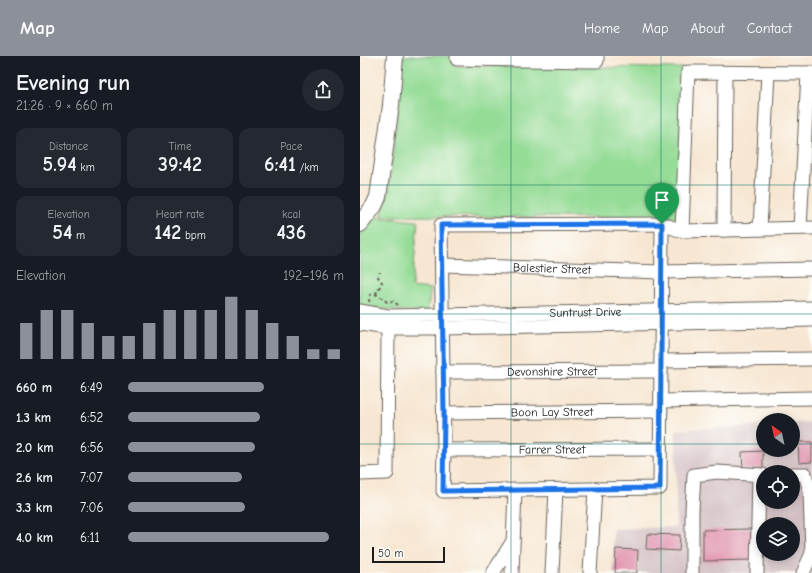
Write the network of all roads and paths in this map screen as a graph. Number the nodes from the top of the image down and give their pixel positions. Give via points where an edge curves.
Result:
1 (395, 56) edge
2 (456, 56) edge
3 (597, 56) edge
4 (725, 73) junction
5 (768, 73) junction
6 (810, 73) edge
7 (360, 224) edge
8 (662, 224) junction
9 (806, 228) edge
10 (760, 229) junction
11 (724, 230) junction
12 (682, 231) junction
13 (442, 265) junction
14 (812, 269) edge
15 (380, 272) dead end
16 (662, 272) junction
17 (376, 294) junction
18 (812, 308) edge
19 (366, 312) edge
20 (442, 314) junction
21 (401, 315) junction
22 (662, 317) junction
23 (812, 320) edge
24 (360, 324) edge
25 (388, 328) junction
26 (443, 328) junction
27 (812, 359) edge
28 (661, 366) junction
29 (443, 372) junction
30 (812, 398) edge
31 (661, 406) junction
32 (444, 413) junction
33 (660, 449) junction
34 (444, 450) junction
35 (360, 474) edge
36 (800, 474) edge
37 (756, 475) edge
38 (595, 489) junction
39 (515, 490) junction
40 (556, 490) junction
41 (760, 509) edge
42 (514, 540) junction
43 (493, 573) edge
44 (512, 573) edge
45 (552, 573) edge
46 (590, 573) edge
47 (692, 573) edge
48 (757, 573) edge
49 (803, 573) edge

1 - 7 main road via 378,198
2 - 3 street via 457,60 597,61
4 - 5 street
4 - 11 street
4 - 12 street via 688,72
5 - 6 street
5 - 10 street
6 - 9 street
8 - 12 street
8 - 13 street via 441,225
8 - 16 street
9 - 10 street
10 - 11 street
11 - 12 street
13 - 16 street, Balestier Street
13 - 20 street
14 - 16 street, Balestier Street
15 - 17 path via 378,277 382,285
16 - 22 street
17 - 19 path via 370,295
17 - 21 path via 387,302 396,303
18 - 22 street, Suntrust Drive
19 - 21 street, Suntrust Drive via 388,316
20 - 21 street, Suntrust Drive
20 - 22 street, Suntrust Drive
20 - 26 street
22 - 23 street, Suntrust Drive
22 - 26 street, Suntrust Drive
22 - 28 street
24 - 25 street, Suntrust Drive
25 - 26 street, Suntrust Drive
25 - 35 street via 387,473
26 - 29 street
27 - 28 street, Devonshire Street
28 - 29 street, Devonshire Street
28 - 31 street
29 - 32 street
30 - 31 street, Boon Lay Street
31 - 32 street, Boon Lay Street
31 - 33 street
32 - 34 street
33 - 34 street, Farrer Street
33 - 38 street via 660,488
34 - 39 street via 443,491
36 - 49 street via 805,474 810,491 812,553
37 - 47 street via 717,472 694,475
38 - 40 street
38 - 46 street
39 - 40 street
39 - 42 street
40 - 45 street
41 - 48 street
42 - 43 street
42 - 44 street

